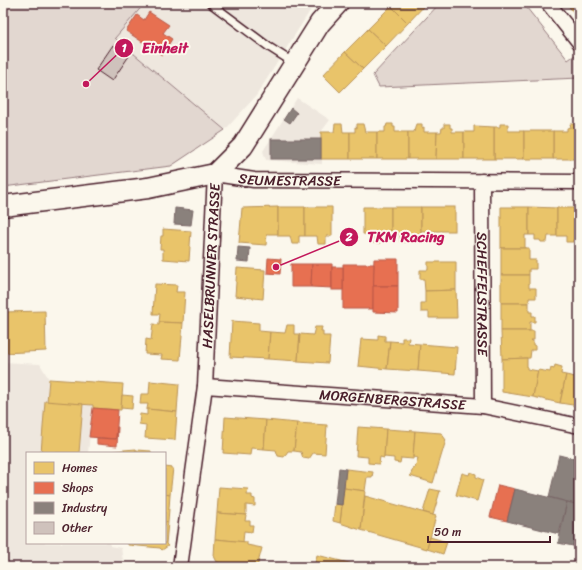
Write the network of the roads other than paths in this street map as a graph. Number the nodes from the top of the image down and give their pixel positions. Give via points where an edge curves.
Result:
1 (210, 3) edge
2 (338, 3) edge
3 (548, 3) edge
4 (579, 42) edge
5 (294, 63) junction
6 (216, 174) junction
7 (482, 181) junction
8 (579, 182) edge
9 (3, 206) edge
10 (205, 386) junction
11 (483, 406) junction
12 (579, 426) edge
13 (180, 567) edge

1 - 5 lane
2 - 5 street, HASELBRUNNER STRASSE via 320,23
3 - 4 street
5 - 6 street, HASELBRUNNER STRASSE via 243,146
6 - 7 street, SEUMESTRASSE via 254,180
6 - 9 street, SEUMESTRASSE via 148,188
6 - 10 street, HASELBRUNNER STRASSE
7 - 8 street, SEUMESTRASSE
7 - 11 street, SCHEFFELSTRASSE
10 - 11 street, MORGENBERGSTRASSE
10 - 13 street, HASELBRUNNER STRASSE
11 - 12 street, MORGENBERGSTRASSE

